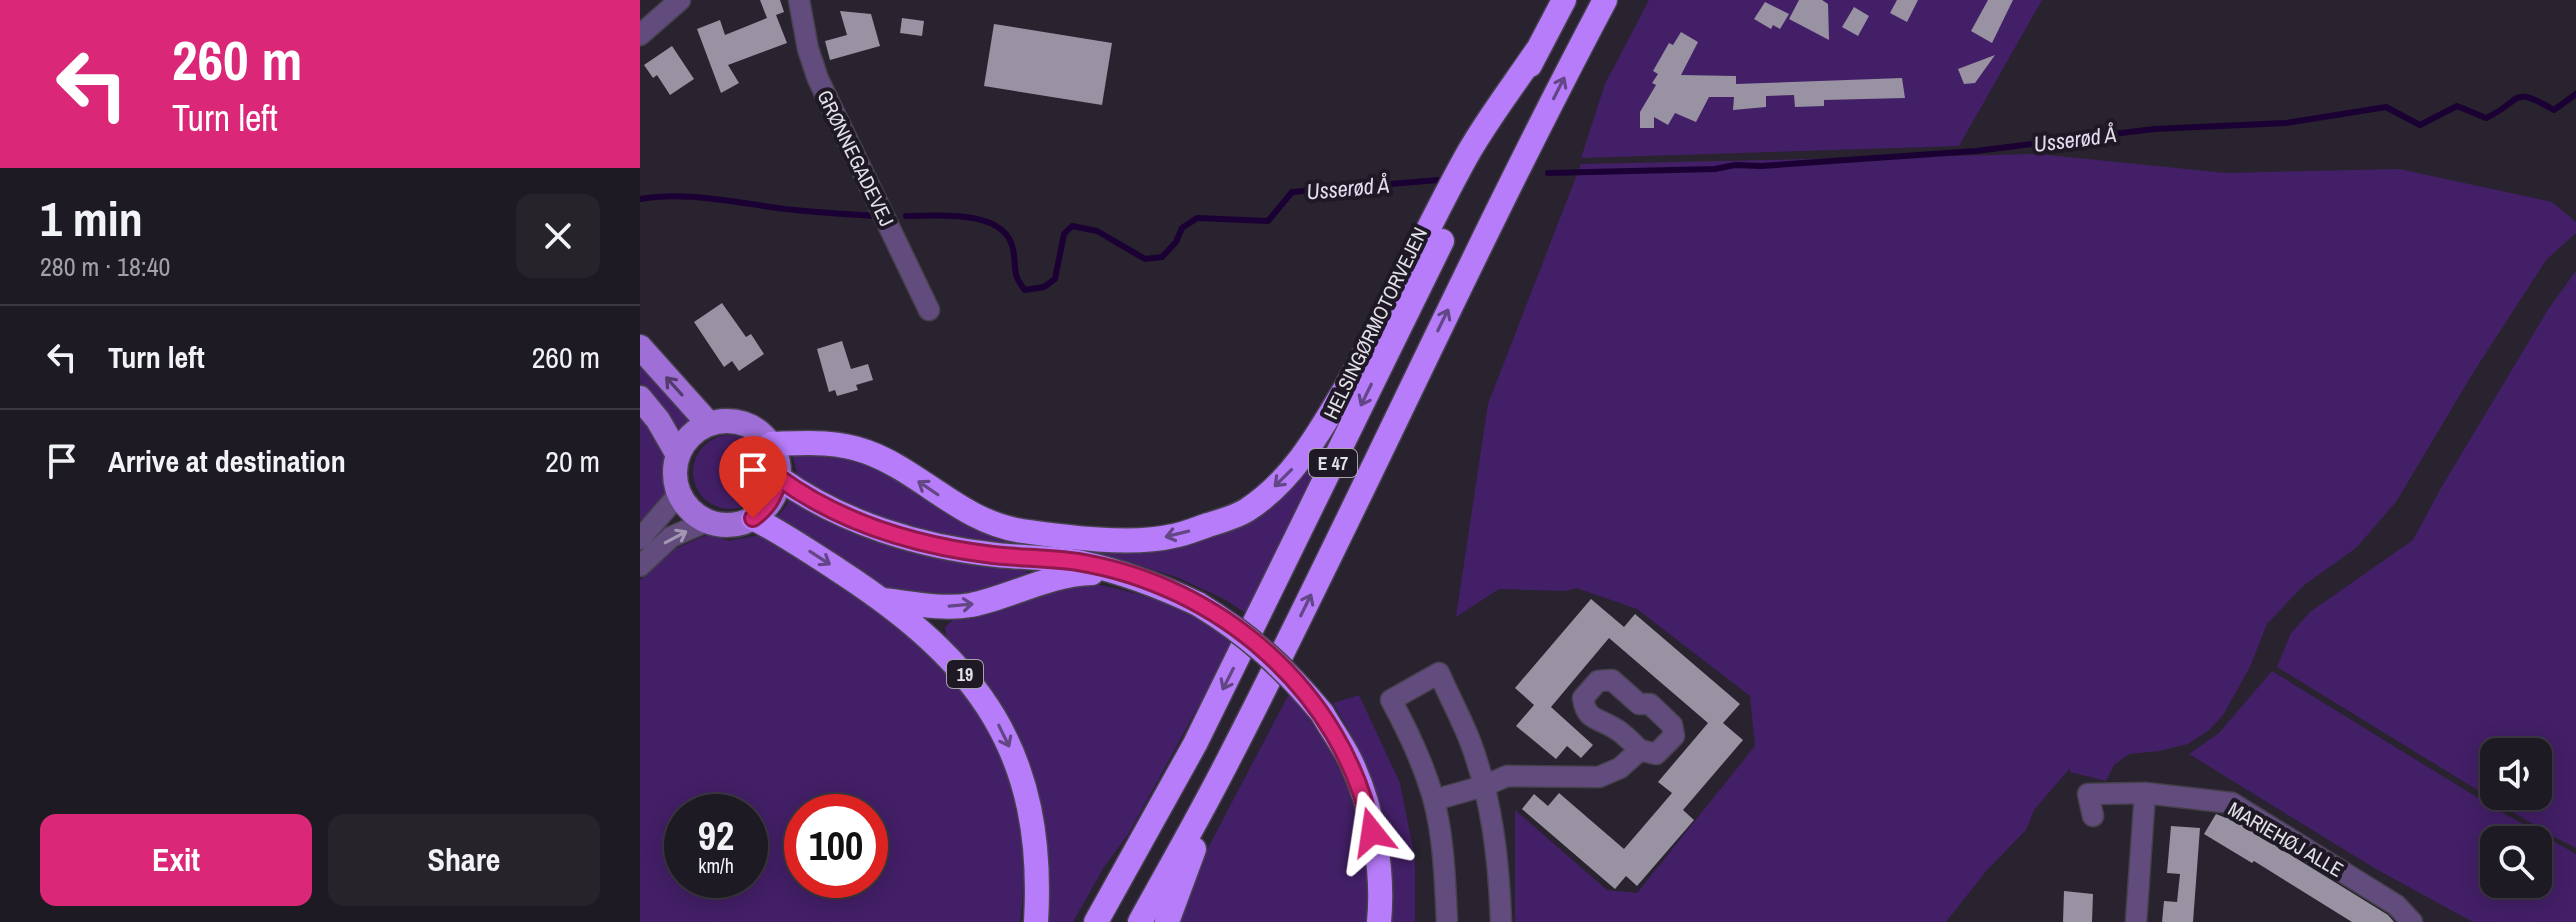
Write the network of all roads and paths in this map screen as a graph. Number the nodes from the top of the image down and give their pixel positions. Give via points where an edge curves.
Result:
1 (680, 0) edge
2 (799, 0) edge
3 (1564, 0) edge
4 (1605, 0) edge
5 (640, 35) edge
6 (1536, 52) junction
7 (929, 310) dead end
8 (640, 347) edge
9 (640, 398) edge
10 (709, 424) junction
11 (771, 444) junction
12 (678, 455) junction
13 (779, 478) junction
14 (679, 494) junction
15 (753, 518) junction
16 (708, 521) junction
17 (640, 539) edge
18 (640, 566) edge
19 (1122, 574) junction
20 (883, 600) junction
21 (1640, 750) dead end
22 (1220, 776) junction
23 (1484, 786) junction
24 (2145, 793) junction
25 (1434, 800) junction
26 (2093, 816) dead end
27 (1036, 922) edge
28 (1096, 922) edge
29 (1140, 922) edge
30 (1167, 922) edge
31 (1379, 922) edge
32 (1447, 922) edge
33 (1501, 922) edge
34 (2136, 922) edge
35 (2412, 922) edge

1 - 5 street
2 - 7 street, GRØNNEGADEVEJ via 818,79
3 - 6 highway, HELSINGØRMOTORVEJEN / E 47
22 -> 4 highway, E 47
6 -> 11 highway via 1467,155 1324,426 1301,460 1243,512 1171,537 1079,538 1019,531 964,511 867,452 812,442
6 -> 28 highway, HELSINGØRMOTORVEJEN / E 47 via 1202,731
10 -> 8 main road
9 - 12 main road
10 - 11 main road via 743,423
10 - 12 main road via 696,431
11 - 13 main road
12 - 14 main road
13 - 15 main road via 766,508
13 - 19 highway via 825,508 913,541 1079,562
14 - 16 main road
14 - 17 street
15 - 16 main road via 723,525
15 -> 20 highway, 19
18 -> 16 street via 671,537
20 -> 19 highway via 969,605 1062,577
19 - 31 highway, bridge via 1158,585 1232,625 1262,648 1322,713 1351,762 1367,809 1377,856
20 -> 27 highway, 19 via 960,668 1009,746 1027,792 1036,839
21 - 23 street via 1620,768 1599,777 1507,776
22 - 29 highway, E 47
22 - 30 highway
23 - 25 street
23 - 25 street via 1439,673 1391,700 1415,745
23 - 33 street via 1499,863
24 - 26 street, MARIEHØJ ALLE via 2088,794
24 - 34 street
24 - 35 street, MARIEHØJ ALLE via 2232,803 2396,905
25 - 32 street

